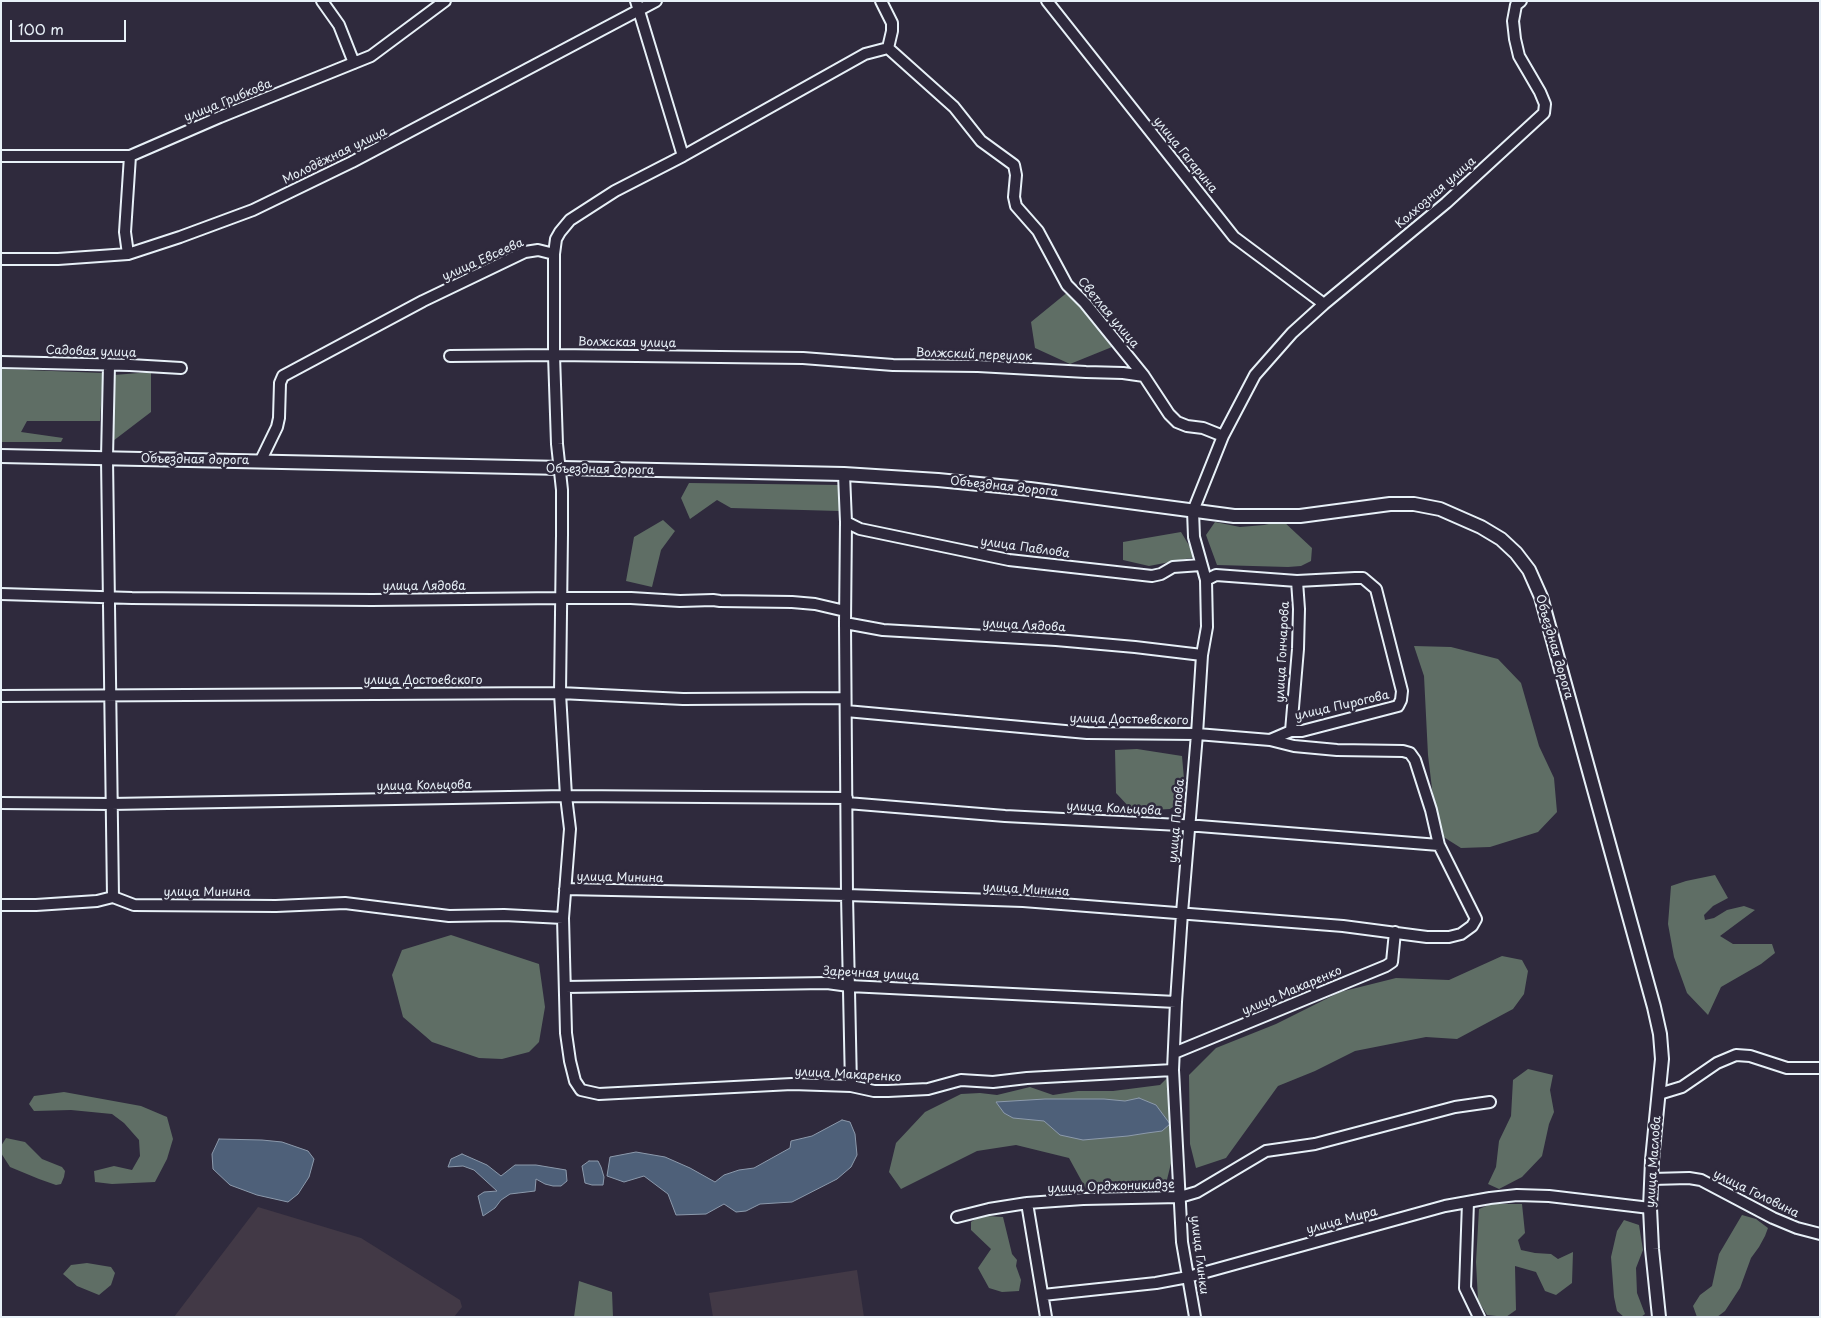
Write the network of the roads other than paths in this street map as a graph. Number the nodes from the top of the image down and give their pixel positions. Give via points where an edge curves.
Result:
1 (322, 1) edge
2 (445, 1) edge
3 (656, 1) edge
4 (881, 1) edge
5 (1047, 1) edge
6 (1517, 3) edge
7 (638, 6) edge
8 (888, 48) junction
9 (354, 63) junction
10 (1, 156) edge
11 (130, 156) junction
12 (682, 156) junction
13 (128, 254) junction
14 (554, 254) junction
15 (1, 260) edge
16 (1324, 304) junction
17 (554, 355) junction
18 (450, 356) dead end
19 (803, 358) joint
20 (1, 362) edge
21 (109, 365) junction
22 (181, 368) dead end
23 (1144, 376) junction
24 (1223, 436) junction
25 (1, 456) edge
26 (107, 458) junction
27 (260, 462) junction
28 (560, 469) junction
29 (844, 474) junction
30 (1193, 511) junction
31 (846, 522) junction
32 (1201, 565) junction
33 (1206, 580) junction
34 (1297, 581) junction
35 (1, 594) edge
36 (109, 597) junction
37 (561, 598) junction
38 (845, 610) junction
39 (845, 623) junction
40 (1202, 655) junction
41 (560, 693) junction
42 (110, 695) junction
43 (1, 696) edge
44 (846, 698) junction
45 (846, 711) junction
46 (1290, 731) junction
47 (1197, 734) junction
48 (1270, 740) junction
49 (566, 796) junction
50 (847, 801) junction
51 (1, 803) edge
52 (111, 804) junction
53 (1189, 825) junction
54 (1439, 845) junction
55 (565, 889) junction
56 (847, 895) junction
57 (112, 897) junction
58 (1, 905) edge
59 (1182, 913) junction
60 (563, 918) junction
61 (1395, 932) junction
62 (849, 986) junction
63 (565, 987) junction
64 (1176, 1002) junction
65 (1654, 1007) joint
66 (1174, 1053) junction
67 (1820, 1068) edge
68 (1173, 1070) junction
69 (851, 1086) junction
70 (1659, 1094) junction
71 (1490, 1102) dead end
72 (1177, 1135) joint
73 (1652, 1179) junction
74 (1180, 1197) junction
75 (1468, 1202) junction
76 (1027, 1203) junction
77 (1650, 1208) junction
78 (958, 1217) dead end
79 (1820, 1234) edge
80 (1188, 1278) junction
81 (1043, 1295) junction
82 (1046, 1317) edge
83 (1194, 1317) edge
84 (1479, 1317) edge
85 (1659, 1317) edge

1 - 9 street via 339,25
2 - 9 street, улица Грибкова via 378,51
3 - 7 street, Молодёжная улица
4 - 8 street via 892,23
5 - 16 street, улица Гагарина via 1234,237
6 - 16 street, Колхозная улица via 1513,21 1519,56 1540,92 1545,104 1544,113 1446,203
7 - 12 street
7 - 13 street, Молодёжная улица via 352,162 253,210
8 - 12 street via 865,54
8 - 23 street, Светлая улица via 954,107 981,141 1014,165 1016,206 1038,231 1067,284
9 - 11 street, улица Грибкова
10 - 11 street, улица Грибкова
11 - 13 street via 125,232
12 - 14 street via 615,191 570,220 556,239
13 - 15 street, Молодёжная улица
14 - 17 street
14 - 27 street, улица Евсеева via 538,250 524,252 423,301 283,376 277,427
16 - 24 street, Колхозная улица via 1292,333 1256,375
17 - 18 street, Волжская улица
17 - 19 street, Волжская улица
17 - 28 street
19 - 23 street, Волжский переулок via 1122,372
20 - 21 street, Садовая улица
21 - 22 street, Садовая улица
21 - 26 street
23 - 24 street, Светлая улица via 1177,422
24 - 30 street, Колхозная улица
25 - 26 main road, Объездная дорога
26 - 27 main road, Объездная дорога
26 - 36 street
27 - 28 main road, Объездная дорога
28 - 29 main road, Объездная дорога
28 - 37 street
29 - 30 main road, Объездная дорога via 1021,488
29 - 31 street
30 - 32 street, улица Попова via 1194,536
30 - 65 main road, Объездная дорога via 1274,517 1414,504 1440,509 1481,526 1516,553 1529,570 1541,597
31 - 32 street, улица Павлова via 860,530 1010,560 1152,576 1173,567
31 - 38 street
32 - 33 street, улица Попова
33 - 34 street via 1216,575
33 - 40 street, улица Попова via 1207,627
34 - 46 street, улица Гончарова via 1298,649
34 - 46 street, улица Пирогова via 1363,578 1376,589 1402,700 1398,706 1302,731
35 - 36 street, улица Лядова
36 - 37 street, улица Лядова
36 - 42 street
37 - 38 street, улица Лядова via 792,602
37 - 41 street
38 - 39 street
39 - 40 street, улица Лядова via 883,630 1134,646
39 - 44 street
40 - 47 street, улица Попова
41 - 42 street, улица Достоевского
41 - 44 street, улица Достоевского via 683,699
41 - 49 street
42 - 43 street, улица Достоевского
42 - 52 street
44 - 45 street
45 - 47 street, улица Достоевского via 1087,733
45 - 50 street
46 - 48 street
47 - 48 street, улица Достоевского
47 - 53 street, улица Попова
48 - 54 street, улица Достоевского via 1337,750 1410,753 1431,810
49 - 50 street, улица Кольцова
49 - 52 street, улица Кольцова
49 - 55 street via 570,829
50 - 53 street, улица Кольцова via 1005,816
50 - 56 street
51 - 52 street, улица Кольцова
52 - 57 street
53 - 54 street, улица Кольцова
53 - 59 street, улица Попова
54 - 61 street, улица Минина via 1476,919 1461,934 1449,937
55 - 56 street, улица Минина
55 - 60 street
56 - 59 street, улица Минина via 1023,901
56 - 62 street
57 - 58 street, улица Минина via 97,901
57 - 60 street, улица Минина via 134,905 344,903 449,916
59 - 61 street, улица Минина
59 - 64 street, улица Попова
60 - 63 street
61 - 66 street, улица Макаренко via 1392,962 1386,966
62 - 63 street, Заречная улица via 827,983
62 - 64 street, Заречная улица
62 - 69 street
63 - 69 street, улица Макаренко via 570,1061 581,1090 599,1094 758,1085
64 - 66 street, улица Попова
65 - 70 main road, улица Маслова via 1662,1059
66 - 68 street, улица Попова
67 - 70 street via 1787,1068 1736,1055 1717,1063 1682,1087
68 - 69 street, улица Макаренко via 993,1082 961,1080 928,1089 888,1091
68 - 72 street, улица Попова
70 - 73 main road, улица Маслова
71 - 74 street, улица Орджоникидзе via 1455,1107 1315,1144 1266,1151 1197,1192
72 - 74 street, улица Глинки
73 - 77 main road, улица Маслова
73 - 79 street, улица Головина via 1701,1180 1773,1218
74 - 76 street, улица Орджоникидзе
74 - 80 street, улица Глинки
75 - 77 street, улица Мира via 1516,1195 1549,1196
75 - 80 street, улица Мира via 1436,1208
75 - 84 street via 1465,1288
76 - 78 street, улица Орджоникидзе
76 - 81 street
77 - 85 main road, улица Маслова
80 - 81 street, улица Мира
80 - 83 street, улица Глинки
81 - 82 street

